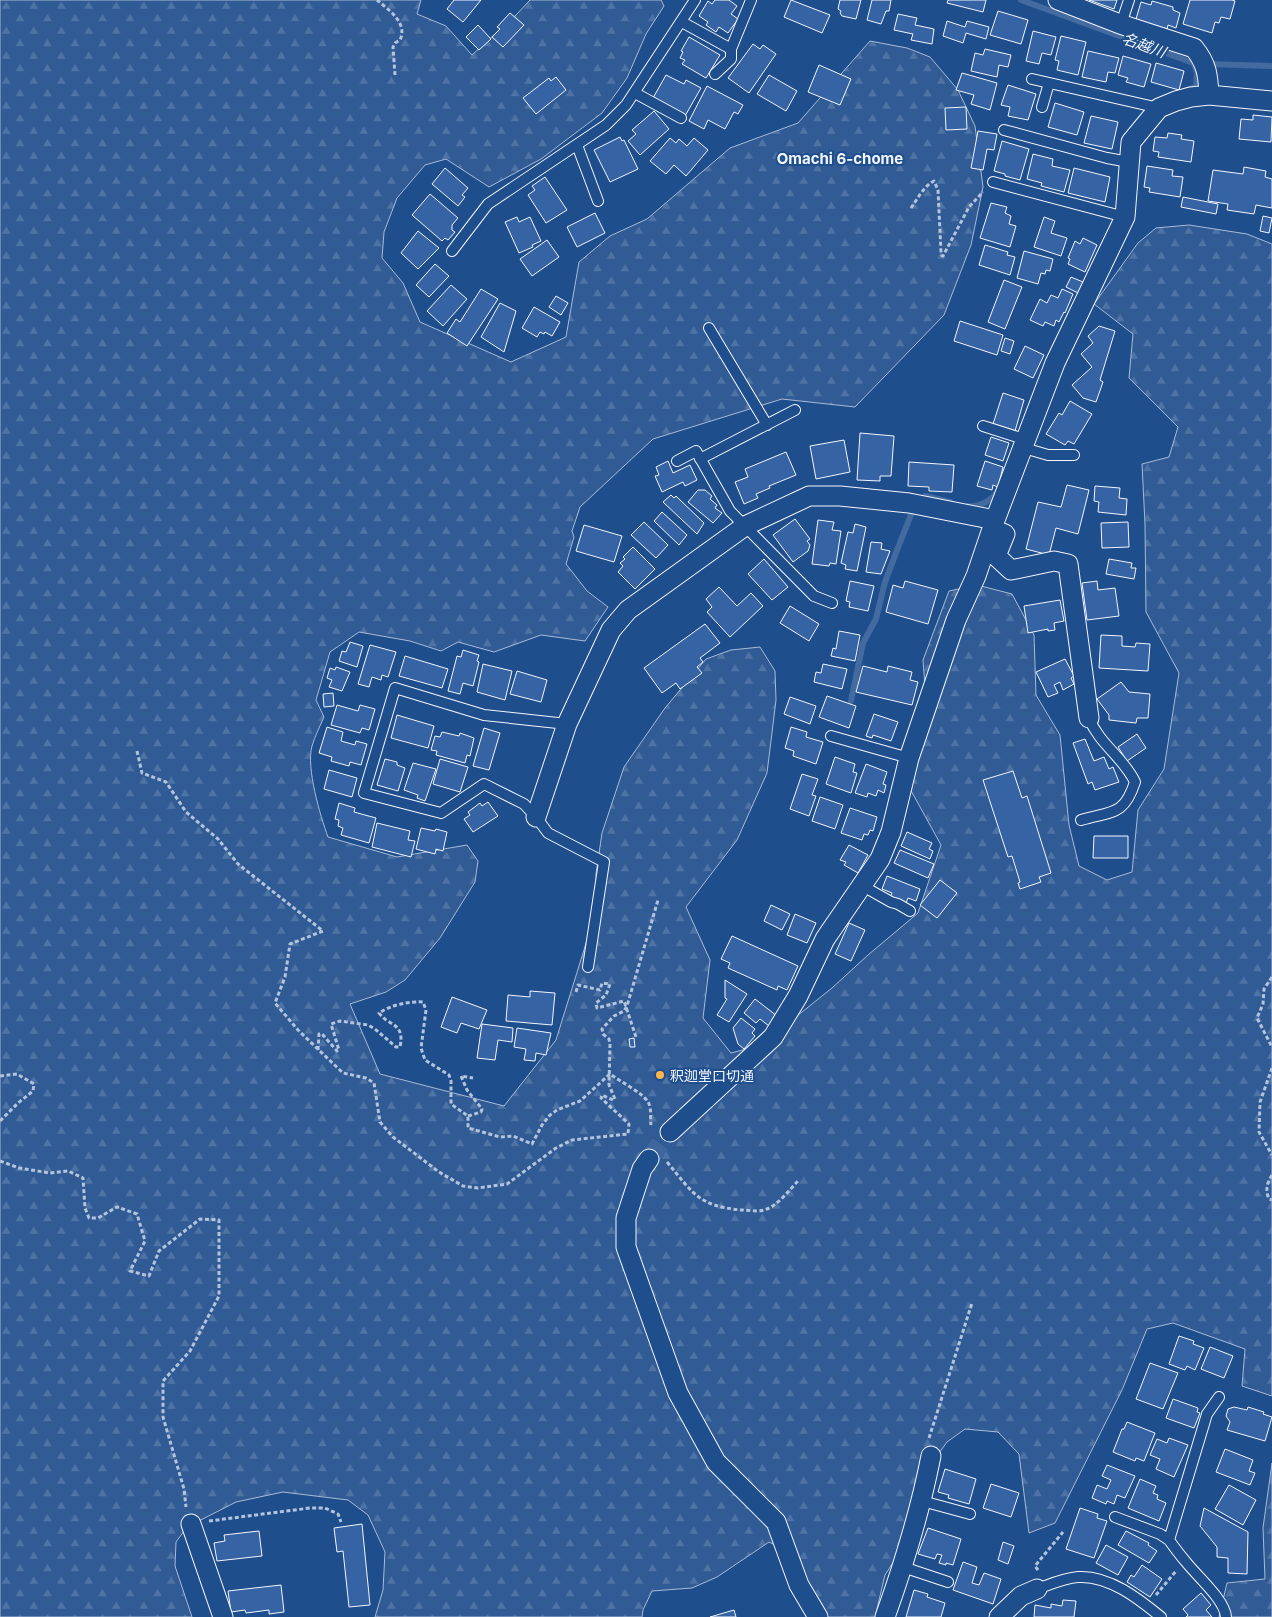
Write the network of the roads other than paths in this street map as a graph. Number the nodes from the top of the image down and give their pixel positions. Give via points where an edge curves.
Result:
1 (695, 0) edge
2 (751, 0) edge
3 (1058, 0) edge
4 (1129, 0) edge
5 (682, 22) junction
6 (1121, 24) junction
7 (731, 49) junction
8 (716, 74) dead end
9 (1032, 78) dead end
10 (1049, 82) junction
11 (635, 93) junction
12 (1209, 95) junction
13 (1272, 101) edge
14 (1042, 107) dead end
15 (1158, 108) junction
16 (681, 118) dead end
17 (1004, 130) dead end
18 (577, 145) junction
19 (1129, 162) junction
20 (993, 182) road end
21 (598, 201) dead end
22 (1124, 217) junction
23 (452, 251) dead end
24 (709, 328) dead end
25 (795, 410) dead end
26 (767, 425) junction
27 (983, 426) dead end
28 (1025, 444) junction
29 (1074, 455) dead end
30 (700, 459) junction
31 (677, 461) dead end
32 (994, 524) junction
33 (745, 526) junction
34 (832, 603) dead end
35 (1089, 718) joint
36 (567, 724) junction
37 (831, 736) dead end
38 (909, 758) junction
39 (536, 817) junction
40 (1082, 820) dead end
41 (861, 885) junction
42 (910, 911) dead end
43 (588, 967) dead end
44 (660, 1132) tunnel mouth
45 (655, 1157) tunnel mouth
46 (1219, 1397) dead end
47 (931, 1456) road end
48 (922, 1501) junction
49 (970, 1514) dead end
50 (1114, 1517) dead end
51 (191, 1524) road end
52 (1169, 1540) junction
53 (903, 1567) junction
54 (948, 1582) dead end
55 (1037, 1589) joint
56 (223, 1617) edge
57 (818, 1617) edge
58 (886, 1617) edge
59 (1000, 1617) edge
60 (1161, 1617) edge
61 (1226, 1617) edge

1 - 5 lane
2 - 7 lane
3 - 6 street
4 - 6 lane
5 - 7 lane
5 - 11 lane
6 - 12 street via 1194,48 1208,74
7 - 8 lane via 731,59
9 - 10 lane
10 - 14 lane
10 - 15 lane
11 - 16 lane
11 - 18 lane via 606,125
12 - 13 street
12 - 15 street via 1191,97
15 - 19 street via 1131,142
17 - 19 lane
18 - 21 lane
18 - 23 lane via 488,204
19 - 22 street
20 - 22 lane
22 - 28 street via 1055,363
24 - 26 lane
25 - 26 lane
26 - 30 lane
27 - 28 lane
28 - 29 lane via 1048,455
28 - 32 street
30 - 31 lane via 696,451
30 - 33 lane via 730,511
32 - 33 street via 908,503 808,496
32 - 35 street via 1005,534 996,556 1011,570 1054,561 1068,564
32 - 38 street via 956,620
33 - 34 lane via 814,596
33 - 36 street via 628,610 611,630
35 - 40 lane via 1094,730 1135,782 1128,800 1118,810
36 - 39 street
36 - 39 lane via 484,715 395,688 364,793 441,813 484,784 524,804
37 - 38 lane
38 - 41 street via 891,832 880,859
39 - 43 lane via 548,833 604,862
41 - 42 lane
41 - 44 street via 825,939 798,996 773,1037
45 - 57 street via 642,1169 626,1218 626,1247 642,1293 678,1393 716,1462 776,1522 799,1585
46 - 52 lane via 1207,1414
47 - 48 street
48 - 49 lane
48 - 53 street
50 - 52 lane
51 - 56 street
52 - 61 lane via 1208,1586 1226,1611
53 - 54 lane
53 - 58 street
55 - 59 street via 1021,1596
55 - 60 lane via 1078,1577 1093,1578 1124,1590

